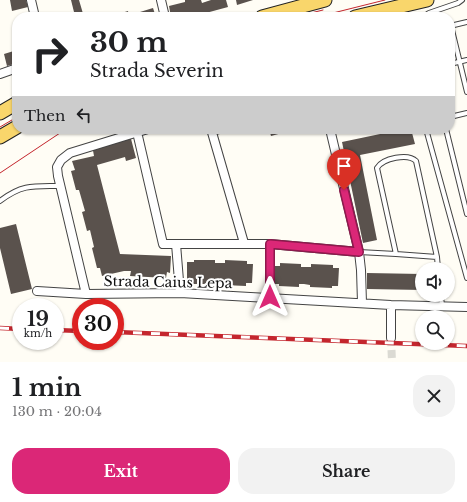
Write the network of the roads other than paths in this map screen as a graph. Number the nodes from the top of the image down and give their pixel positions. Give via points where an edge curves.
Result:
1 (31, 0) edge
2 (161, 0) edge
3 (325, 0) edge
4 (427, 0) edge
5 (462, 0) edge
6 (295, 4) edge
7 (398, 8) edge
8 (34, 12) edge
9 (164, 12) edge
10 (275, 12) edge
11 (378, 12) edge
12 (432, 12) edge
13 (467, 22) edge
14 (455, 25) edge
15 (455, 42) edge
16 (467, 60) edge
17 (460, 61) junction
18 (455, 62) edge
19 (12, 70) edge
20 (0, 74) edge
21 (467, 92) edge
22 (12, 106) edge
23 (0, 113) edge
24 (467, 113) edge
25 (455, 116) edge
26 (12, 130) edge
27 (132, 134) edge
28 (138, 134) edge
29 (212, 134) edge
30 (331, 134) edge
31 (427, 134) edge
32 (447, 134) edge
33 (0, 137) edge
34 (60, 186) junction
35 (0, 201) edge
36 (467, 214) edge
37 (244, 243) junction
38 (270, 244) junction
39 (176, 246) junction
40 (359, 252) junction
41 (396, 254) junction
42 (437, 257) junction
43 (437, 262) edge
44 (467, 278) edge
45 (37, 291) dead end
46 (180, 293) junction
47 (86, 294) junction
48 (270, 297) junction
49 (442, 302) edge
50 (362, 303) junction
51 (391, 306) junction
52 (442, 307) junction
53 (467, 307) edge
54 (391, 338) tunnel mouth

1 - 8 street
2 - 9 street
3 - 6 main road
4 - 7 main road
5 - 12 lane via 458,4
6 - 10 main road
7 - 11 main road
13 - 14 lane
15 - 17 lane
16 - 17 lane
17 - 18 lane
17 - 21 lane
19 - 20 street
22 - 23 main road
24 - 25 lane
26 - 33 main road
27 - 34 street via 70,153 61,160 58,167
28 - 39 street via 163,244
29 - 37 street
30 - 40 street
31 - 44 lane
32 - 36 lane
34 - 35 lane via 26,186
34 - 47 street
37 - 38 street
37 - 39 street
38 - 40 street
38 - 48 street
39 - 46 street
40 - 41 lane
40 - 50 street
41 - 42 lane
41 - 42 lane via 378,168 380,163 385,161 412,157 416,161
42 - 43 lane
45 - 47 street, Strada Caius Lepa
46 - 47 street, Strada Caius Lepa
46 - 48 street, Strada Caius Lepa
48 - 50 street, Strada Caius Lepa
49 - 52 lane
50 - 51 street, Strada Caius Lepa
51 - 52 street, Strada Caius Lepa
51 - 54 street
52 - 53 street, Strada Caius Lepa

